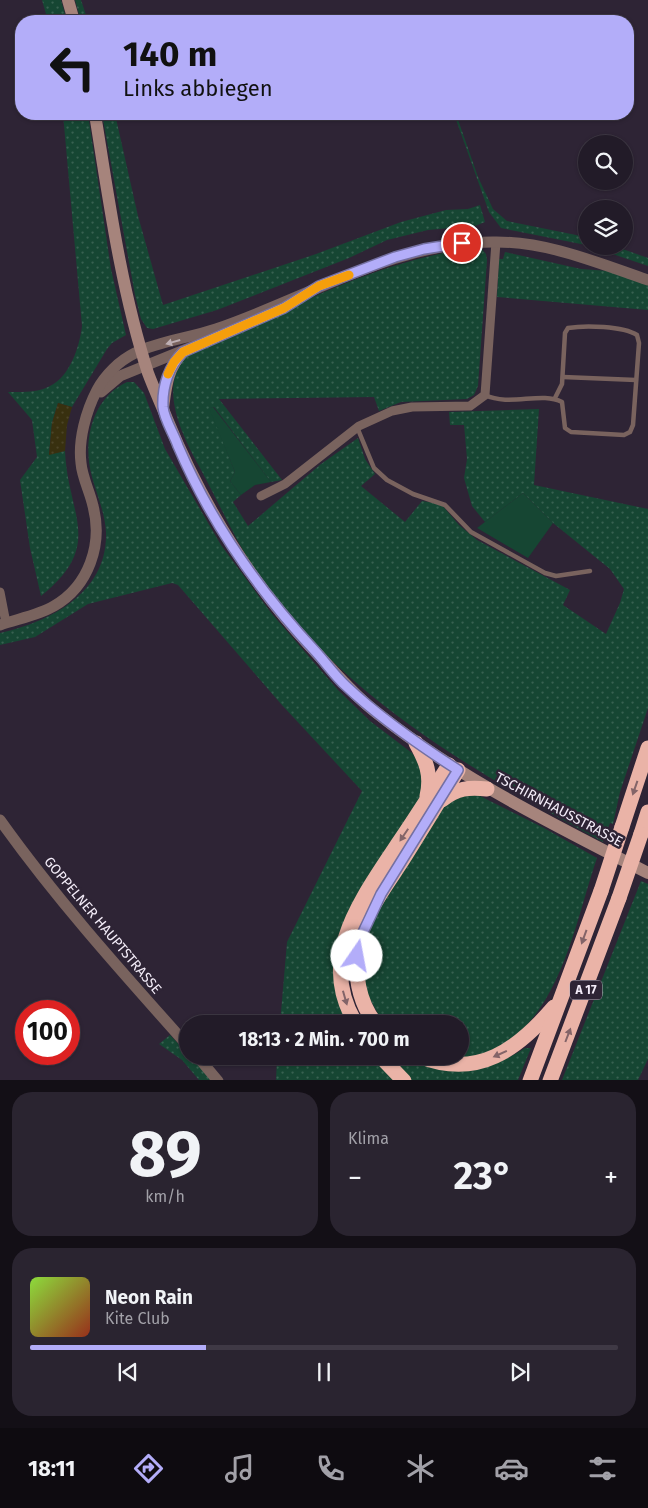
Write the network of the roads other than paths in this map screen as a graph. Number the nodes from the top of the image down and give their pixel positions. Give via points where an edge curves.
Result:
1 (68, 0) edge
2 (72, 15) edge
3 (96, 120) edge
4 (496, 242) junction
5 (648, 280) edge
6 (319, 286) junction
7 (142, 351) junction
8 (183, 352) junction
9 (146, 366) junction
10 (563, 377) junction
11 (636, 380) junction
12 (485, 395) junction
13 (555, 398) junction
14 (91, 406) junction
15 (163, 408) junction
16 (357, 428) junction
17 (261, 496) dead end
18 (590, 571) dead end
19 (0, 592) edge
20 (3, 624) edge
21 (416, 743) junction
22 (648, 748) edge
23 (453, 767) junction
24 (487, 788) junction
25 (431, 804) junction
26 (648, 812) edge
27 (0, 820) edge
28 (648, 873) edge
29 (562, 998) junction
30 (352, 1015) edge
31 (371, 1015) edge
32 (179, 1036) edge
33 (469, 1063) edge
34 (205, 1065) edge
35 (389, 1065) edge
36 (218, 1080) edge
37 (404, 1080) edge
38 (530, 1080) edge
39 (550, 1080) edge

1 - 2 main road
3 - 7 main road, TSCHIRNHAUSSTRASSE via 124,278
4 - 5 street via 533,245 568,253
4 - 6 street via 424,249
4 - 12 street
6 -> 7 street via 216,329
6 - 8 street via 284,308
7 - 9 main road, TSCHIRNHAUSSTRASSE
7 - 14 street via 123,360 110,372
8 - 9 street
8 - 15 main road via 167,376
9 - 14 street via 120,376
9 - 15 main road, TSCHIRNHAUSSTRASSE
10 - 11 lane
10 - 11 lane via 565,333 568,328 576,327 630,330 637,335
10 - 13 lane via 561,390
11 - 13 lane via 633,425 624,436 571,432 565,428 562,402
12 - 13 lane via 513,401
12 - 16 street via 470,406 412,407 392,411
14 - 20 street via 84,423 80,463 94,509 96,545 89,569 72,593 54,607
15 - 21 main road, TSCHIRNHAUSSTRASSE via 184,460 210,509 278,612 345,685
16 - 17 street via 284,484
16 - 18 lane via 374,468 387,480 413,494 445,505 471,532 545,573 556,576
19 - 20 street
21 - 23 main road, TSCHIRNHAUSSTRASSE
21 - 25 highway via 429,775
22 -> 29 highway, A 17, bridge
23 - 24 main road, TSCHIRNHAUSSTRASSE
23 - 25 highway
24 - 25 highway via 471,787 452,792
24 - 28 main road, TSCHIRNHAUSSTRASSE
25 -> 30 highway via 364,895 344,938 341,979
25 - 31 highway via 358,943 358,984
39 -> 26 highway, A 17, bridge
27 - 32 street, GOPPELNER HAUPTSTRASSE via 89,936
29 -> 33 highway via 531,1034 504,1053
29 - 38 highway, A 17
34 - 36 street
35 - 37 highway

